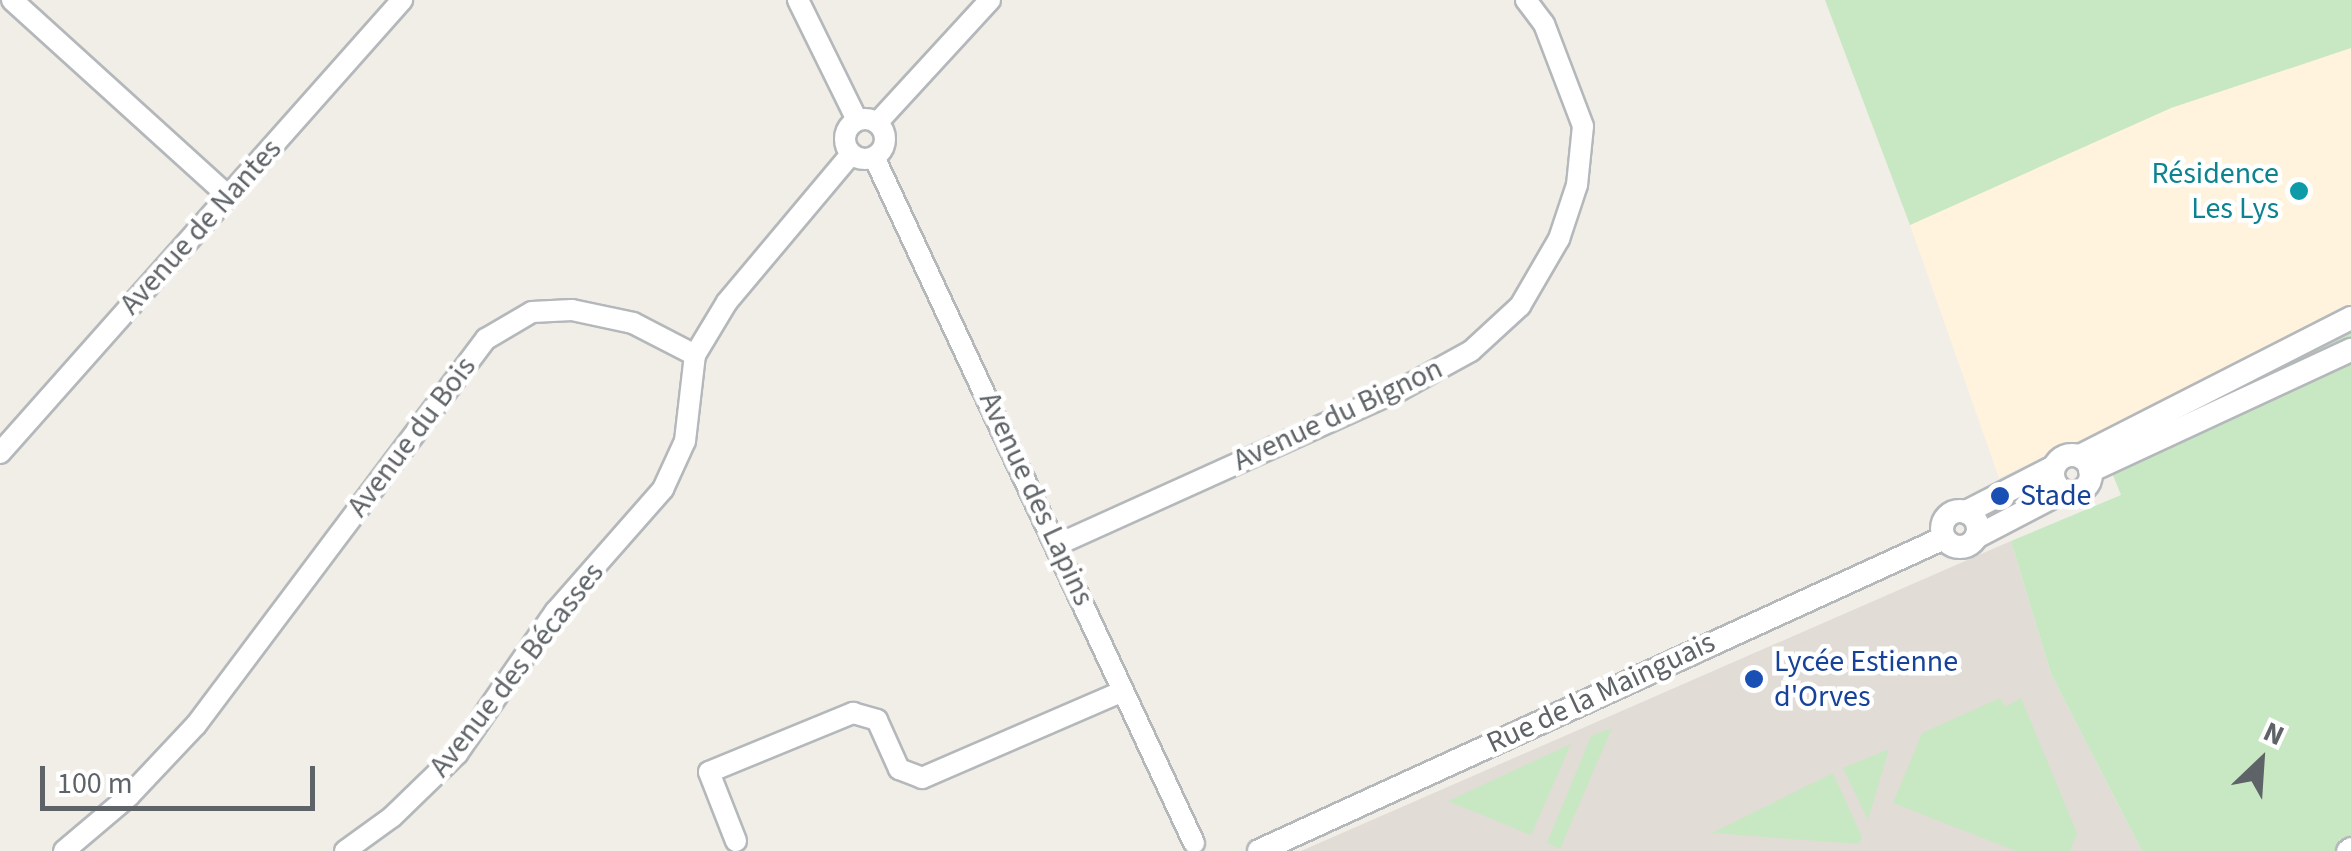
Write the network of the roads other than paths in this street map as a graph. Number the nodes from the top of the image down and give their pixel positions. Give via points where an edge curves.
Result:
1 (402, 0) edge
2 (798, 0) edge
3 (990, 0) edge
4 (1526, 0) edge
5 (11, 1) edge
6 (867, 122) junction
7 (851, 154) junction
8 (874, 157) junction
9 (228, 197) junction
10 (2351, 318) edge
11 (2351, 350) edge
12 (695, 354) junction
13 (0, 454) edge
14 (2085, 464) junction
15 (2054, 467) junction
16 (2064, 491) junction
17 (1966, 512) junction
18 (1944, 538) junction
19 (1976, 538) junction
20 (1059, 544) junction
21 (1122, 691) junction
22 (736, 841) dead end
23 (1194, 843) dead end
24 (64, 851) edge
25 (345, 851) edge
26 (1260, 851) edge

1 - 9 street, Avenue de Nantes
2 - 6 street
3 - 6 street
4 - 20 street, Avenue du Bignon via 1551,40 1582,126 1577,185 1559,239 1520,306 1471,351 1400,390
5 - 9 street
6 - 7 street via 844,136
6 - 8 street via 885,141
7 - 8 street
7 - 12 street via 727,302
8 - 20 street, Avenue des Lapins
9 - 13 street, Avenue de Nantes
10 - 14 street
11 - 14 street
12 - 24 street, Avenue du Bois via 633,323 572,310 532,312 486,338 196,724 129,796
12 - 25 street, Avenue des Bécasses via 684,442 663,489 555,612 457,754 392,817
14 - 15 street via 2064,456
14 - 16 street via 2082,489
15 - 16 street
15 - 17 street
16 - 19 street
17 - 18 street via 1946,518
17 - 19 street via 1978,526
18 - 19 street via 1962,548
18 - 26 street, Rue de la Mainguais
20 - 21 street, Avenue des Lapins
21 - 22 street via 922,778 899,769 878,720 853,713 709,772
21 - 23 street, Avenue des Lapins

